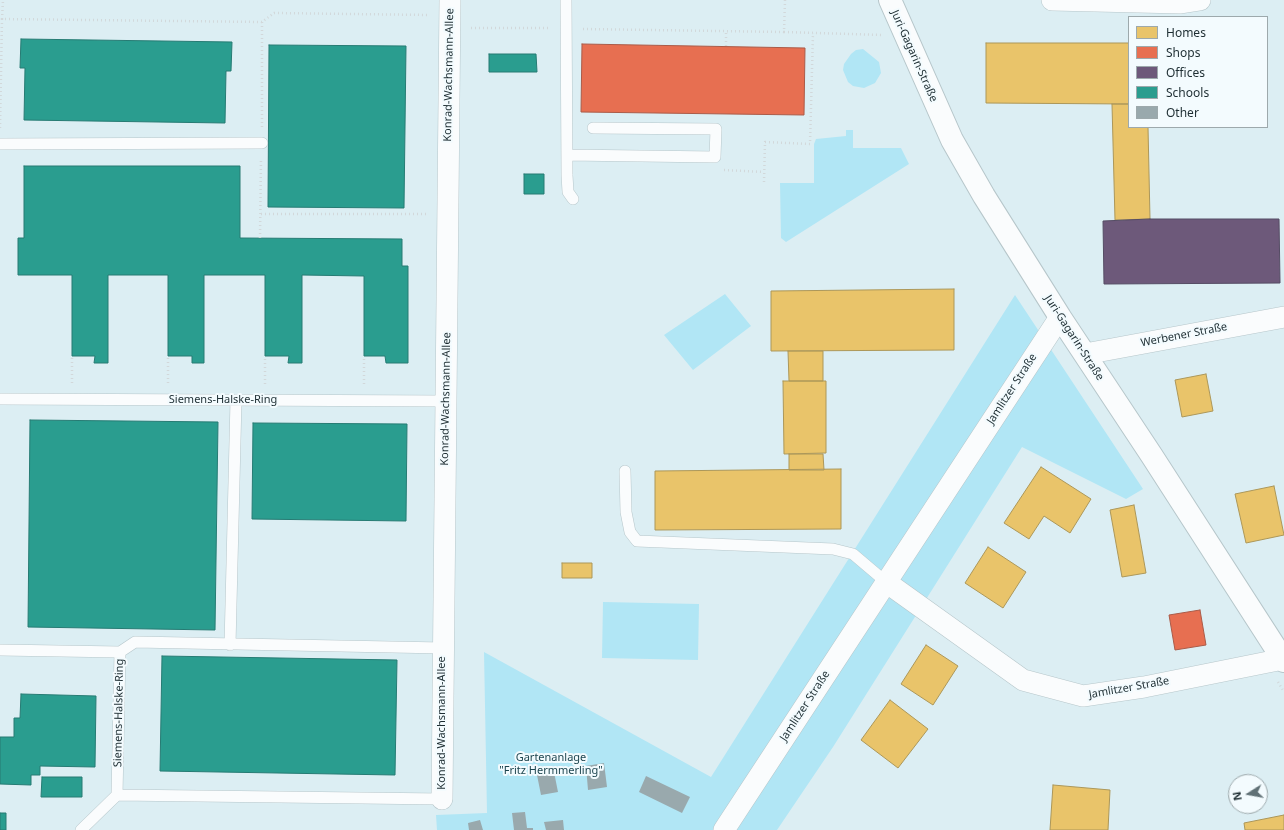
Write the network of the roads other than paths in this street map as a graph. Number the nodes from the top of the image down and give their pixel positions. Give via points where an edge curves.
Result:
1 (450, 0) edge
2 (566, 0) edge
3 (890, 0) edge
4 (1052, 0) edge
5 (1200, 0) edge
6 (1097, 1) edge
7 (593, 128) dead end
8 (262, 143) dead end
9 (0, 144) edge
10 (566, 155) junction
11 (573, 199) dead end
12 (1060, 317) junction
13 (1284, 317) edge
14 (1085, 354) junction
15 (0, 399) edge
16 (236, 400) junction
17 (446, 401) junction
18 (625, 472) dead end
19 (886, 582) junction
20 (230, 645) junction
21 (443, 648) junction
22 (0, 650) edge
23 (120, 652) junction
24 (1283, 660) edge
25 (118, 795) junction
26 (442, 799) joint
27 (81, 830) edge
28 (724, 830) edge

1 - 17 street, Konrad-Wachsmann-Allee
2 - 10 lane
3 - 12 street, Juri-Gagarin-Straße via 952,140
4 - 6 street
5 - 6 street via 1180,3
7 - 10 lane via 716,129 715,157
8 - 9 lane
10 - 11 lane via 568,192
12 - 14 street, Juri-Gagarin-Straße
12 - 19 street, Jamlitzer Straße
13 - 14 street, Werbener Straße
14 - 24 street, Juri-Gagarin-Straße
15 - 16 lane, Siemens-Halske-Ring
16 - 17 lane, Siemens-Halske-Ring
16 - 20 lane
17 - 21 street, Konrad-Wachsmann-Allee
18 - 19 lane via 626,512 630,532 637,541 833,549 853,554
19 - 24 street, Jamlitzer Straße via 1023,680 1083,696
19 - 28 street, Jamlitzer Straße
20 - 21 lane
20 - 23 lane via 135,642
21 - 26 street, Konrad-Wachsmann-Allee
22 - 23 lane, Siemens-Halske-Ring
23 - 25 lane, Siemens-Halske-Ring
25 - 26 lane
25 - 27 lane

